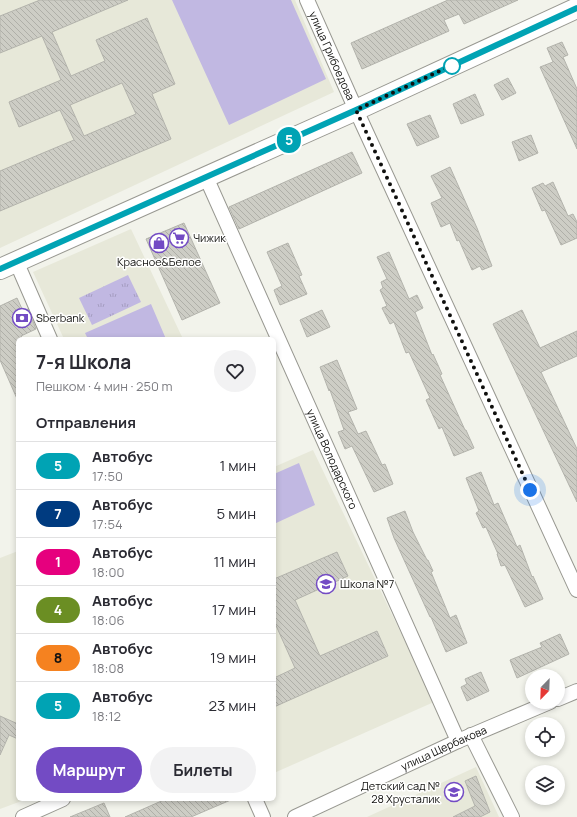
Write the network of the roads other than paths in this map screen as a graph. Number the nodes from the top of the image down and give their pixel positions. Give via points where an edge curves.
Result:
1 (307, 0) edge
2 (577, 8) edge
3 (356, 110) junction
4 (206, 177) junction
5 (8, 265) edge
6 (49, 337) edge
7 (577, 590) edge
8 (577, 691) edge
9 (565, 696) edge
10 (533, 709) edge
11 (471, 735) junction
12 (458, 741) junction
13 (59, 801) edge
14 (256, 801) edge
15 (23, 817) edge
16 (263, 817) edge
17 (295, 817) edge
18 (512, 817) edge

1 - 3 street, улица Грибоедова
2 - 3 main road
3 - 4 main road
3 - 7 street, улица Грибоедова
4 - 5 main road
4 - 12 street, улица Володарского
5 - 6 street
8 - 9 street
10 - 11 street, улица Щербакова
11 - 12 street, улица Щербакова
11 - 18 street
12 - 17 street, улица Щербакова
13 - 15 street
14 - 16 street

